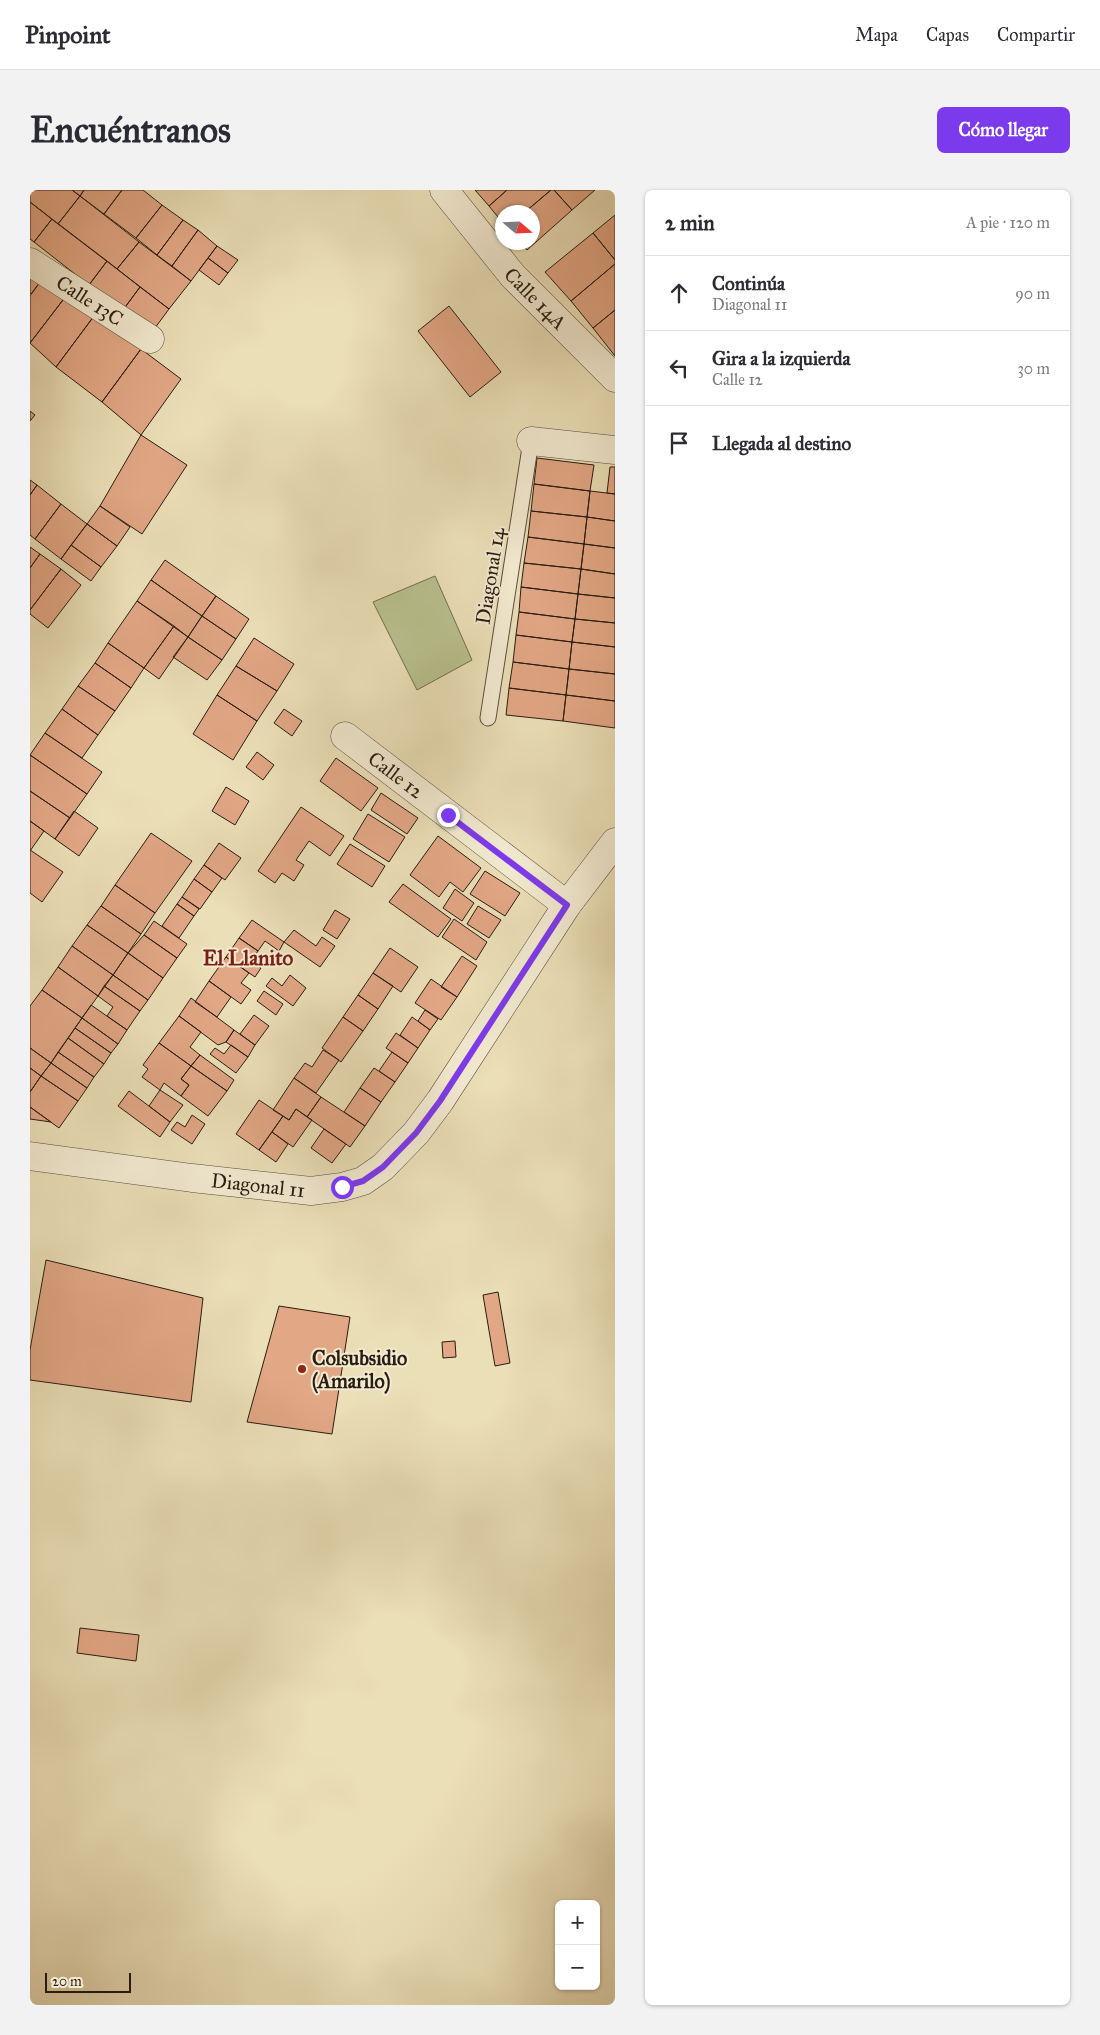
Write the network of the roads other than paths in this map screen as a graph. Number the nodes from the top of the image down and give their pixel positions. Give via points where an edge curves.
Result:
1 (444, 190) edge
2 (30, 262) edge
3 (150, 339) dead end
4 (615, 378) edge
5 (531, 441) joint
6 (615, 450) edge
7 (488, 718) dead end
8 (345, 736) dead end
9 (615, 842) edge
10 (567, 905) junction
11 (30, 1156) edge

1 - 4 street, Calle 14A via 513,276
2 - 3 street, Calle 13C
5 - 6 street
5 - 7 lane, Diagonal 14
8 - 10 street, Calle 12
9 - 10 street, Diagonal 11
10 - 11 street, Diagonal 11 via 440,1101 416,1133 383,1167 363,1181 311,1192

